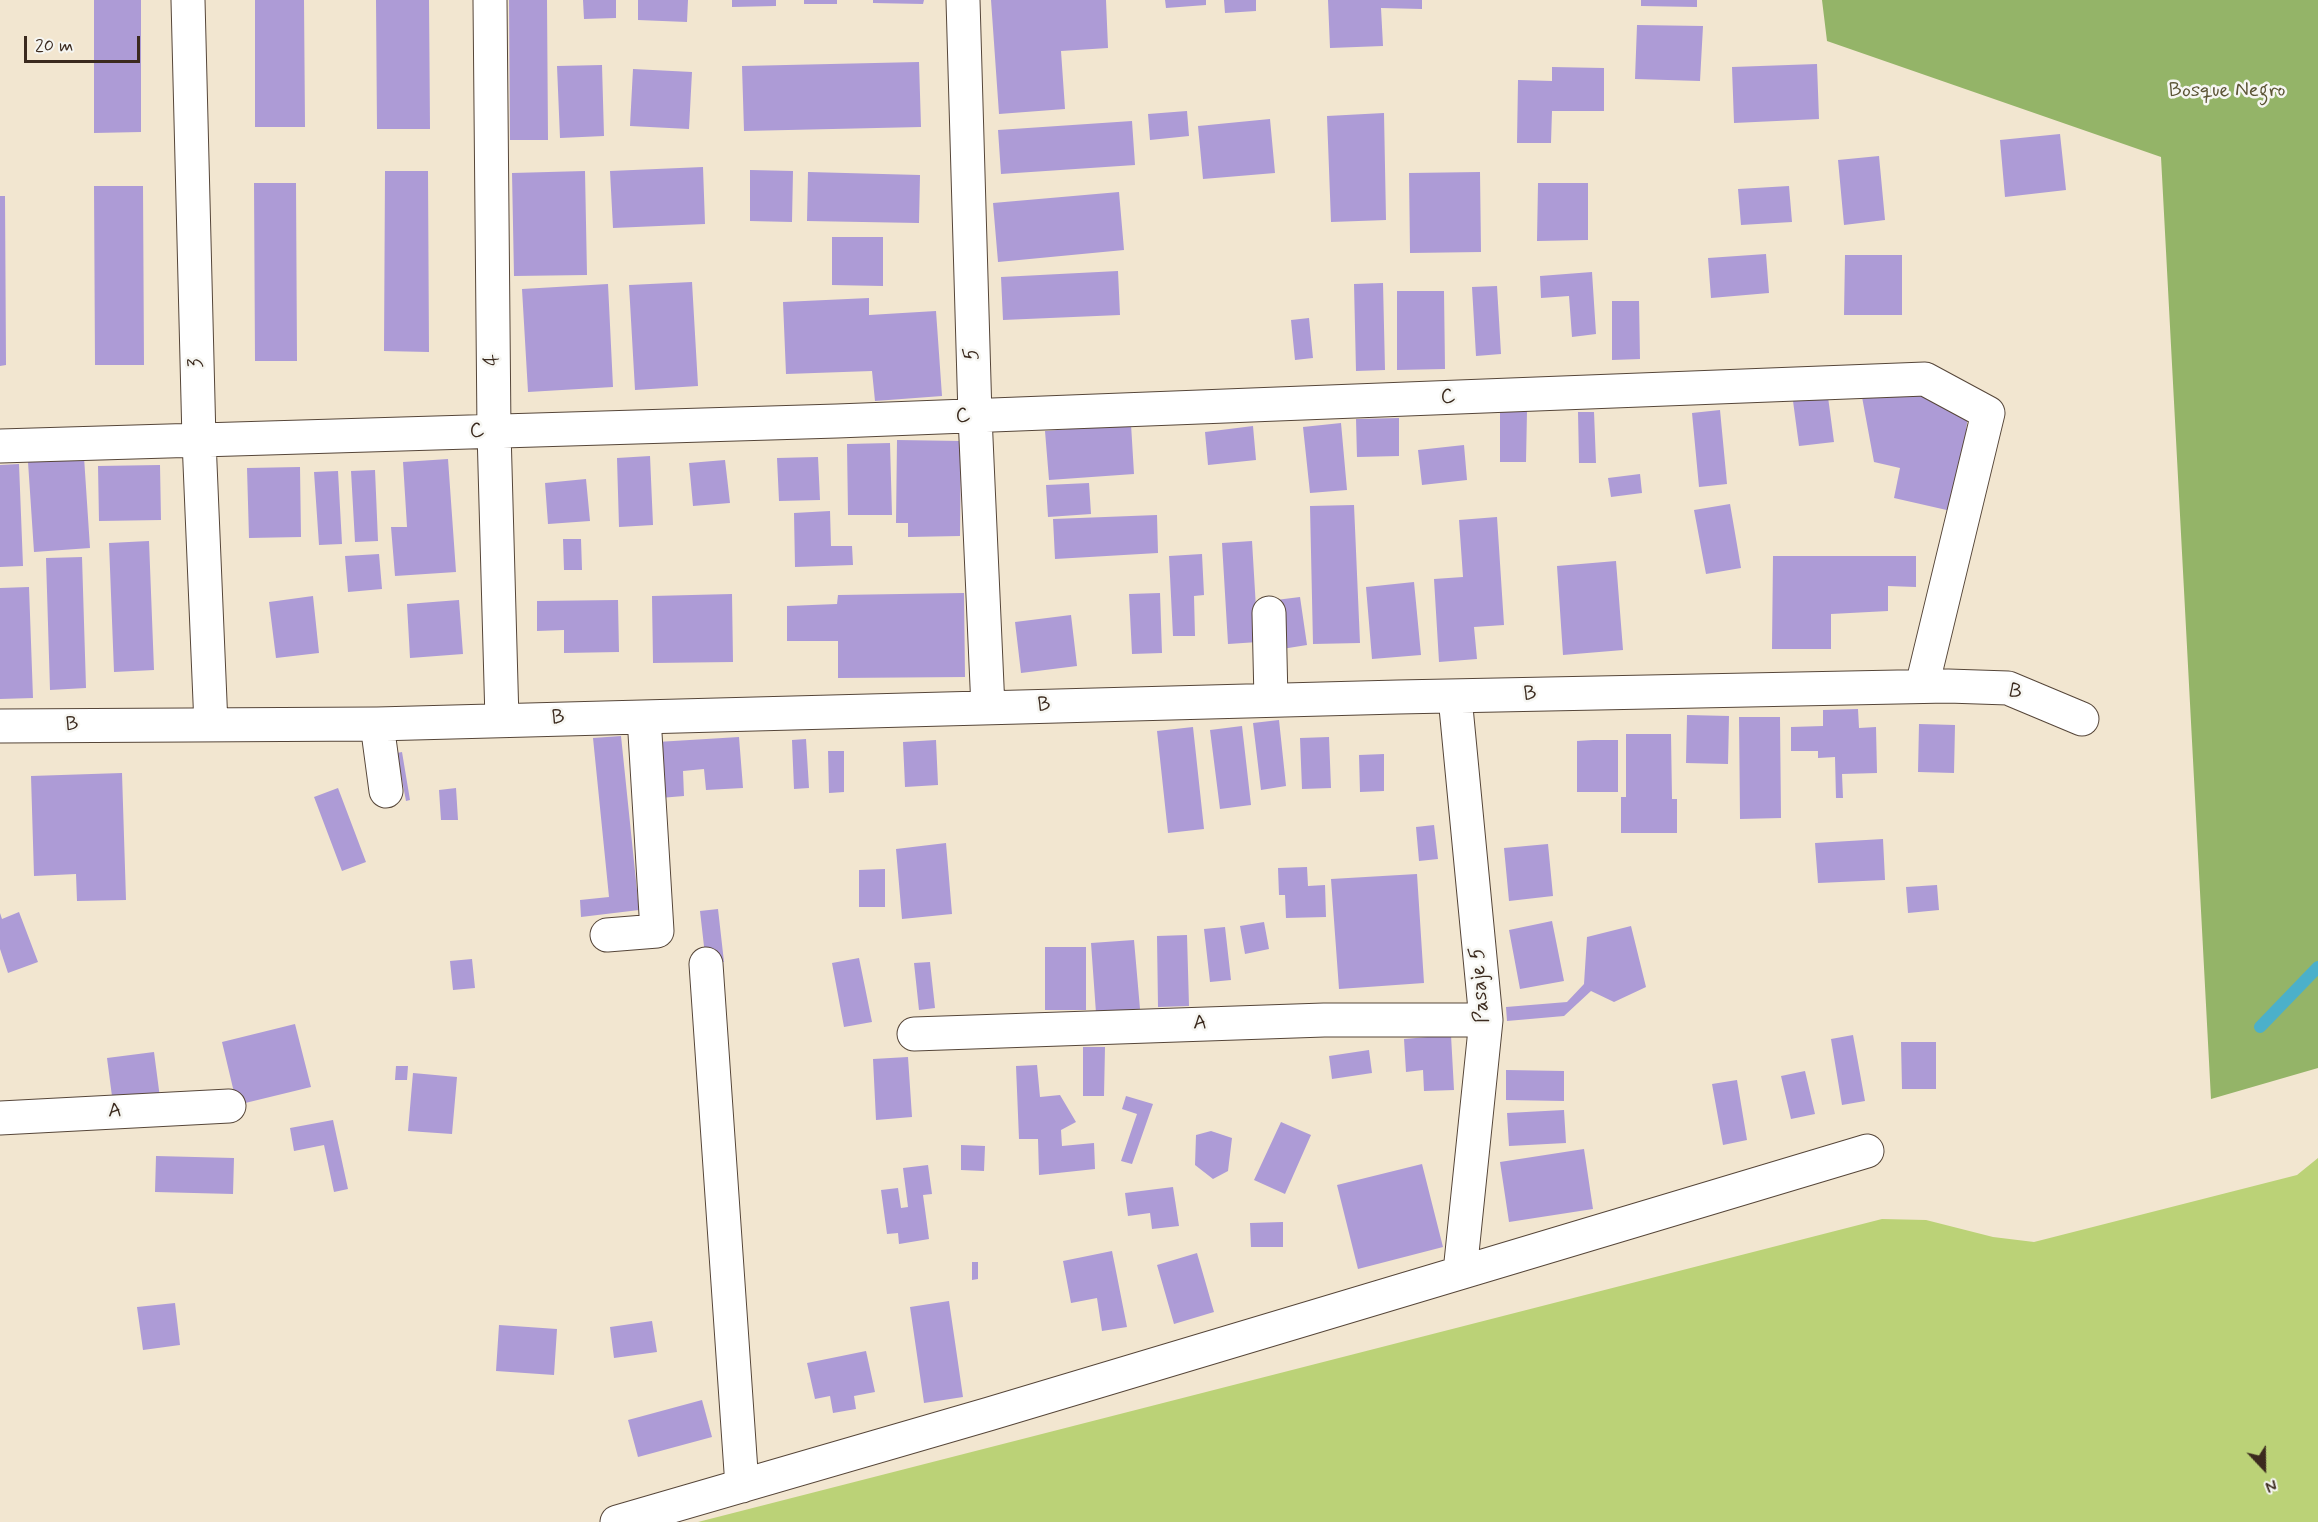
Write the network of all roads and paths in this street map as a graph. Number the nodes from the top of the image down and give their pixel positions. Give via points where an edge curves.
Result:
1 (188, 0) edge
2 (490, 0) edge
3 (963, 0) edge
4 (975, 417) junction
5 (494, 431) junction
6 (199, 440) junction
7 (0, 446) edge
8 (1269, 613) dead end
9 (1923, 686) junction
10 (1455, 697) junction
11 (1271, 700) junction
12 (988, 708) junction
13 (644, 717) junction
14 (2082, 718) dead end
15 (502, 720) junction
16 (377, 724) junction
17 (211, 725) junction
18 (0, 726) edge
19 (386, 791) dead end
20 (607, 934) dead end
21 (706, 964) dead end
22 (1486, 1020) junction
23 (914, 1034) dead end
24 (229, 1106) dead end
25 (0, 1118) edge
26 (1867, 1150) dead end
27 (1460, 1272) junction
28 (742, 1486) junction
29 (617, 1522) edge

1 - 6 street, 3
2 - 5 street, 4
3 - 4 street, 5
4 - 5 street, C
4 - 9 street, C via 1925,379 1988,413
4 - 12 street, 5
5 - 6 street, C
5 - 15 street, 4
6 - 7 street, C
6 - 17 street, 3
8 - 11 street
9 - 10 street, B
9 - 14 street, B via 2008,688
10 - 11 street, B
10 - 22 street, Pasaje 5
11 - 12 street, B
12 - 13 street, B
13 - 15 street, B
13 - 20 street via 657,931
15 - 16 street, B
16 - 17 street, B
16 - 19 street
17 - 18 street, B
21 - 28 street
22 - 23 street, A via 1324,1020
22 - 27 street, Pasaje 5
24 - 25 street, A
26 - 27 street
27 - 28 street
28 - 29 street

